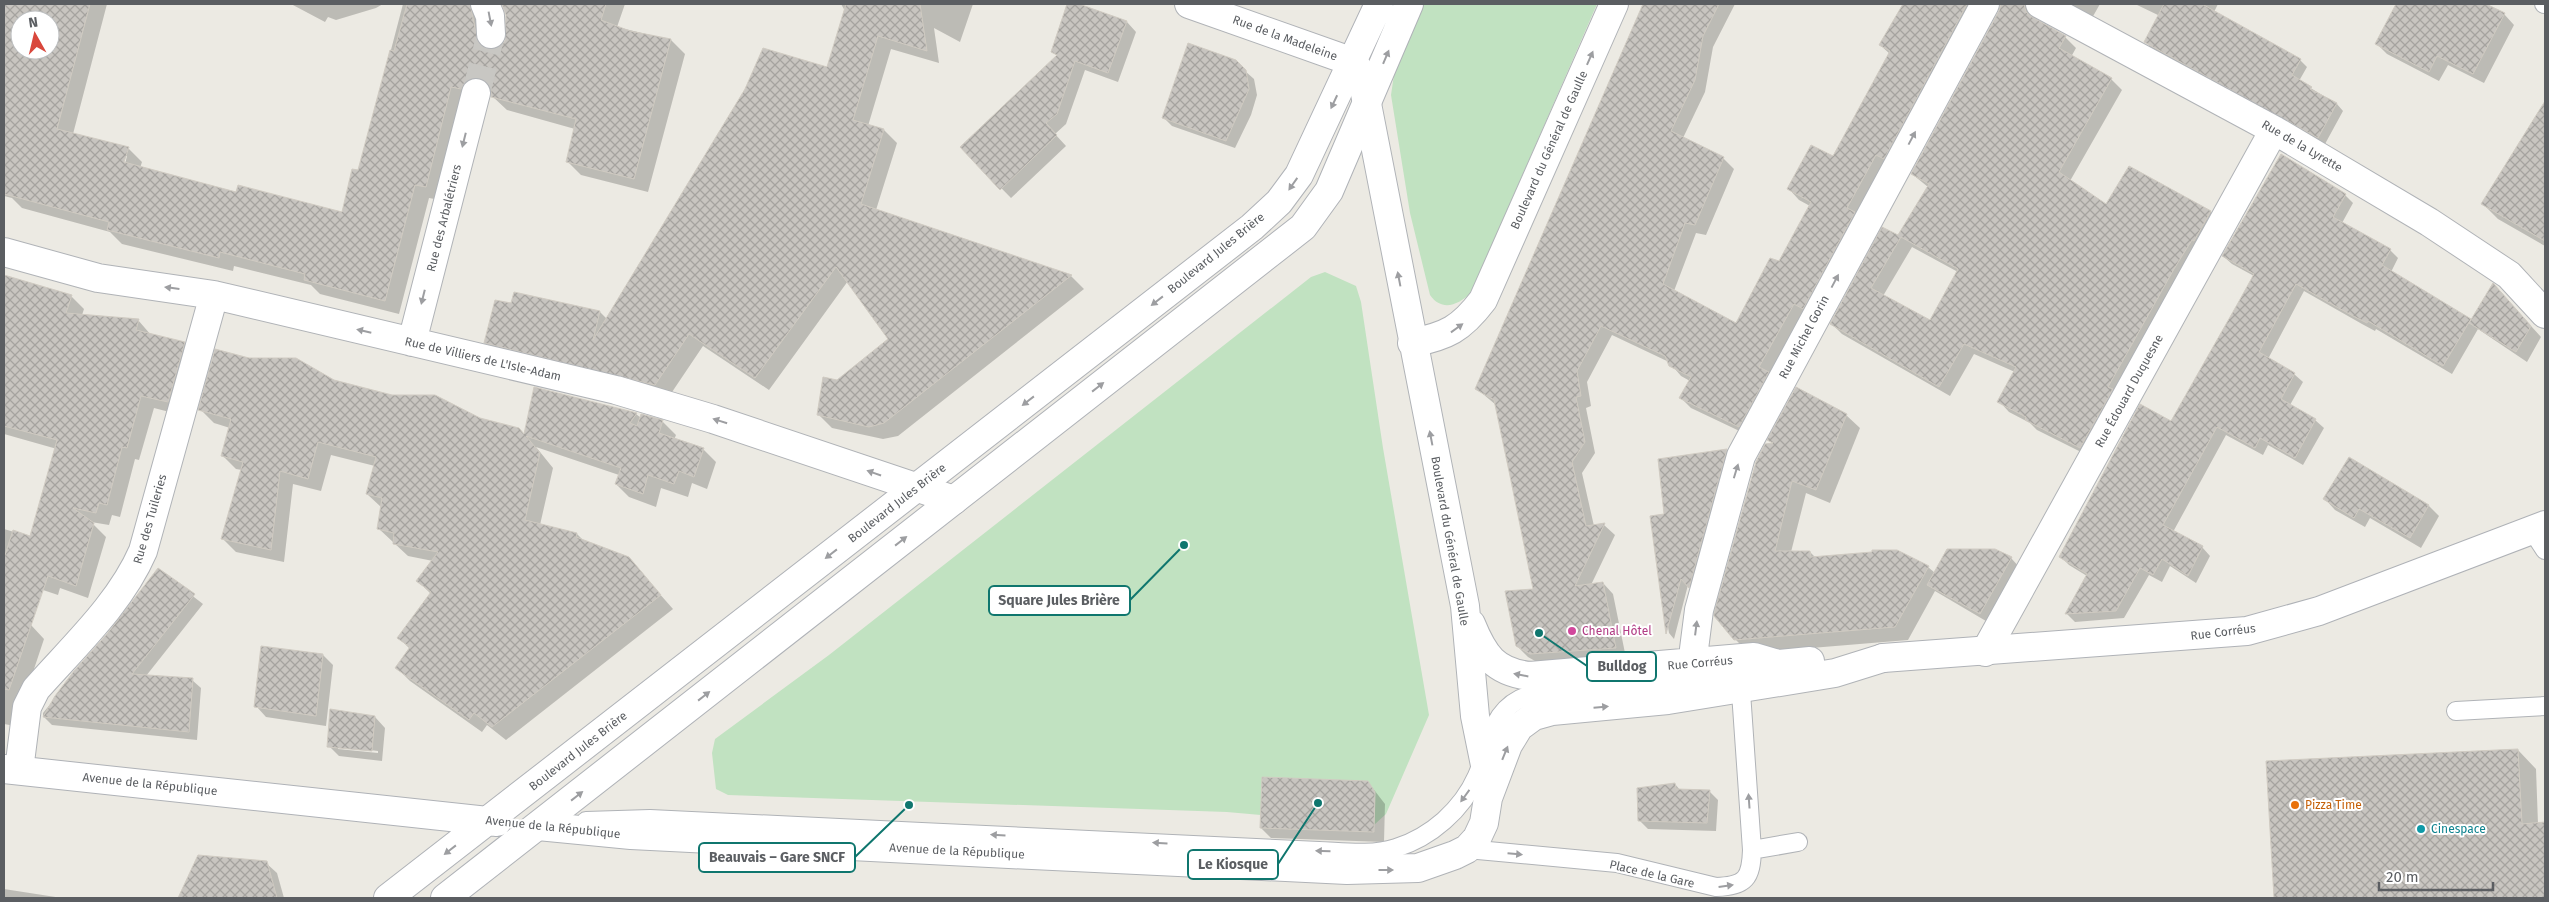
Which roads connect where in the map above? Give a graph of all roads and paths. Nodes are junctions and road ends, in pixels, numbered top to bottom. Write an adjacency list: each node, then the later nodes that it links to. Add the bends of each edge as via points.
1 (485, 4): 8 (street, one-way to 8, via 490,16)
2 (1189, 4): 9 (street, Rue de la Madeleine)
3 (1379, 4): 9 (street)
4 (1409, 4): 11 (street, one-way to 4)
5 (1614, 4): 20 (street, Boulevard du Général de Gaulle, one-way to 5, via 1450,333 1462,326 1483,300)
6 (1985, 4): 28 (street, Rue Michel Gorin, one-way to 6, via 1698,610 1741,456)
7 (2040, 4): 12 (street, Rue de la Lyrette)
8 (491, 34)
9 (1352, 62): 11 (street, Boulevard du Général de Gaulle, via 1361,73); 13 (street, Boulevard Jules Brière, one-way to 13)
10 (476, 93): 19 (street, Rue des Arbalétriers, one-way to 19)
11 (1367, 102): 14 (street); 15 (street, Boulevard du Général de Gaulle)
12 (2274, 130): 18 (street, Rue de la Lyrette, via 2491,261 2509,275); 25 (street, Rue Édouard Duquesne)
13 (1316, 141): 14 (street); 21 (street, Boulevard Jules Brière, one-way to 21, via 1290,189 1252,227)
14 (1345, 153): 15 (street, via 1362,162 1374,174); 22 (street, one-way to 14, via 1303,227 1329,191)
15 (1387, 210): 20 (street, Boulevard du Général de Gaulle, one-way to 15)
16 (4, 252): 17 (street, Rue de Villiers de L'Isle-Adam, one-way to 16, via 98,278)
17 (214, 295): 19 (street, Rue de Villiers de L'Isle-Adam, one-way to 17); 33 (street, Rue des Tuileries, via 143,551 119,594 36,689 27,707)
18 (2545, 314)
19 (412, 342): 21 (street, Rue de Villiers de L'Isle-Adam, one-way to 19, via 663,403)
20 (1412, 343): 24 (street, Boulevard du Général de Gaulle, one-way to 20)
21 (917, 487): 22 (street, Rue de Villiers de L'Isle-Adam); 35 (street, Boulevard Jules Brière, one-way to 35)
22 (954, 500): 36 (street, one-way to 22)
23 (2541, 535): 25 (street, Rue Corréus, via 2319,611 2247,631)
24 (1464, 606): 28 (street, Rue Corréus, one-way to 24, via 1518,675 1506,671 1486,655); 32 (street, Boulevard du Général de Gaulle)
25 (1985, 652): 26 (street, Rue Corréus)
26 (1883, 658): 27 (street, Rue Corréus, via 1835,673); 27 (street, Rue Corréus, via 1833,658 1778,664 1754,657)
27 (1739, 673): 28 (street, Rue Corréus); 39 (lane, Place de la Gare, one-way to 27)
28 (1696, 679): 30 (street, Rue Corréus, one-way to 28, via 1650,702); 32 (lane, via 1524,696 1506,706 1499,716)
29 (2545, 706): 31 (lane)
30 (1552, 711): 34 (street, Avenue de la République, one-way to 30, via 1508,745 1519,727 1534,716)
31 (2456, 711)
32 (1483, 758): 34 (street, Boulevard du Général de Gaulle); 36 (lane, one-way to 36, via 1471,788 1437,826 1399,847 1378,852 650,819)
33 (11, 770): 35 (street, Avenue de la République)
34 (1488, 798): 38 (street, Avenue de la République, via 1481,830)
35 (488, 821): 36 (street, Avenue de la République); 40 (street, Boulevard Jules Brière, one-way to 40)
36 (538, 826): 38 (street, Avenue de la République, one-way to 38, via 631,835 1347,870 1423,867); 41 (street)
37 (1798, 842): 39 (lane)
38 (1466, 849): 39 (lane, Place de la Gare, one-way to 39, via 1617,864 1716,887 1731,887 1743,882 1752,868)
39 (1752, 850)
40 (388, 898)
41 (445, 898)

